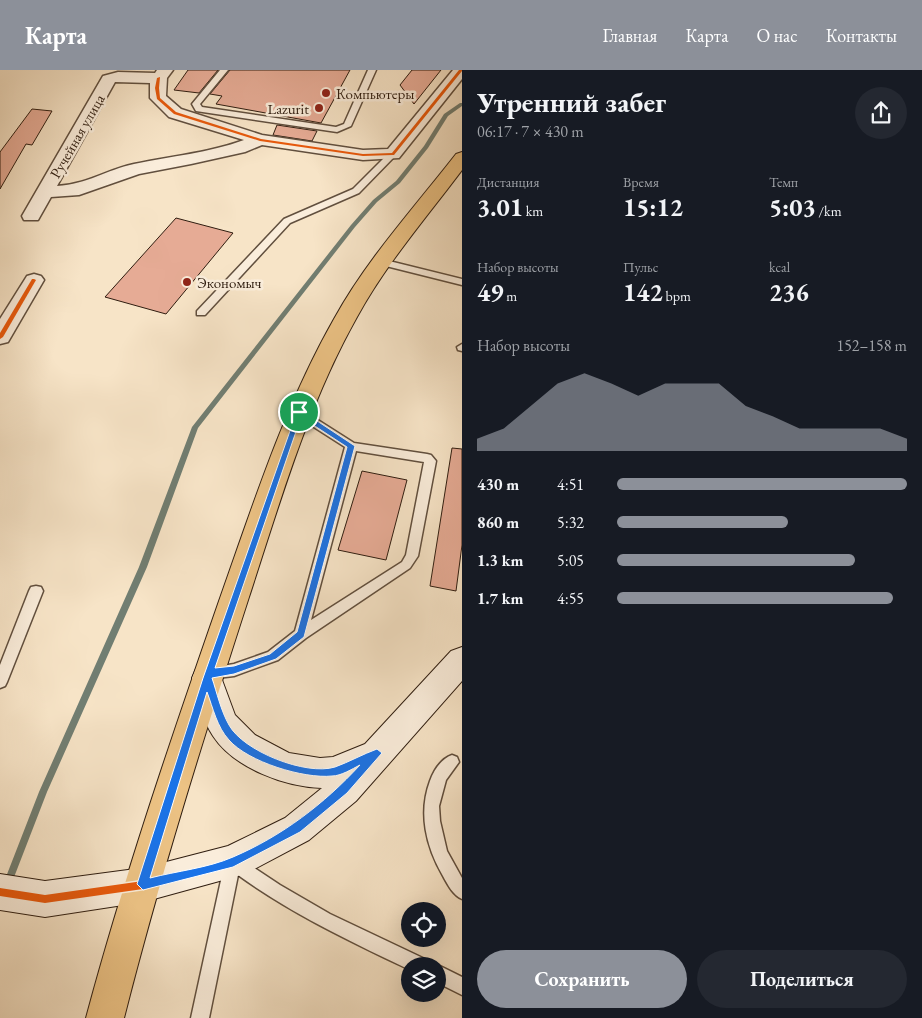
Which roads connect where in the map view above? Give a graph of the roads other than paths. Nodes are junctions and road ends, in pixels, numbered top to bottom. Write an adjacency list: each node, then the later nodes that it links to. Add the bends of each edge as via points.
1 (224, 70): 2 (lane, via 196,104 199,108 337,130 347,126)
2 (372, 70)
3 (461, 70): 6 (street)
4 (162, 74): 5 (street, via 158,98 175,113); 8 (street, Ручейная улица, via 109,79)
5 (260, 140): 6 (street, via 363,155); 8 (street, via 239,148 135,169 79,190)
6 (393, 154): 13 (lane, via 356,191 287,221)
7 (462, 159): 10 (main road)
8 (44, 192): 9 (street)
9 (31, 216)
10 (381, 262): 12 (lane); 15 (main road, via 345,318)
11 (34, 280): 14 (street)
12 (462, 282)
13 (201, 313)
14 (0, 337)
15 (299, 412): 16 (lane); 20 (main road)
16 (351, 446): 18 (lane); 18 (lane, via 430,461 412,556 406,566)
17 (36, 591): 21 (lane)
18 (301, 634): 20 (lane, via 273,656)
19 (462, 660): 22 (main road)
20 (208, 675): 22 (main road, via 224,726 234,739 265,759 299,771 333,772); 25 (main road)
21 (0, 682)
22 (377, 753): 24 (main road, via 344,790 297,829)
23 (452, 762): 26 (lane, via 439,776 434,793 434,835 440,858)
24 (233, 862): 25 (main road); 28 (lane, via 324,920); 32 (lane)
25 (143, 884): 27 (main road, via 44,899); 31 (main road)
26 (462, 891)
27 (0, 892)
28 (402, 957)
29 (446, 978): 30 (lane)
30 (462, 986)
31 (105, 1018)
32 (200, 1018)

